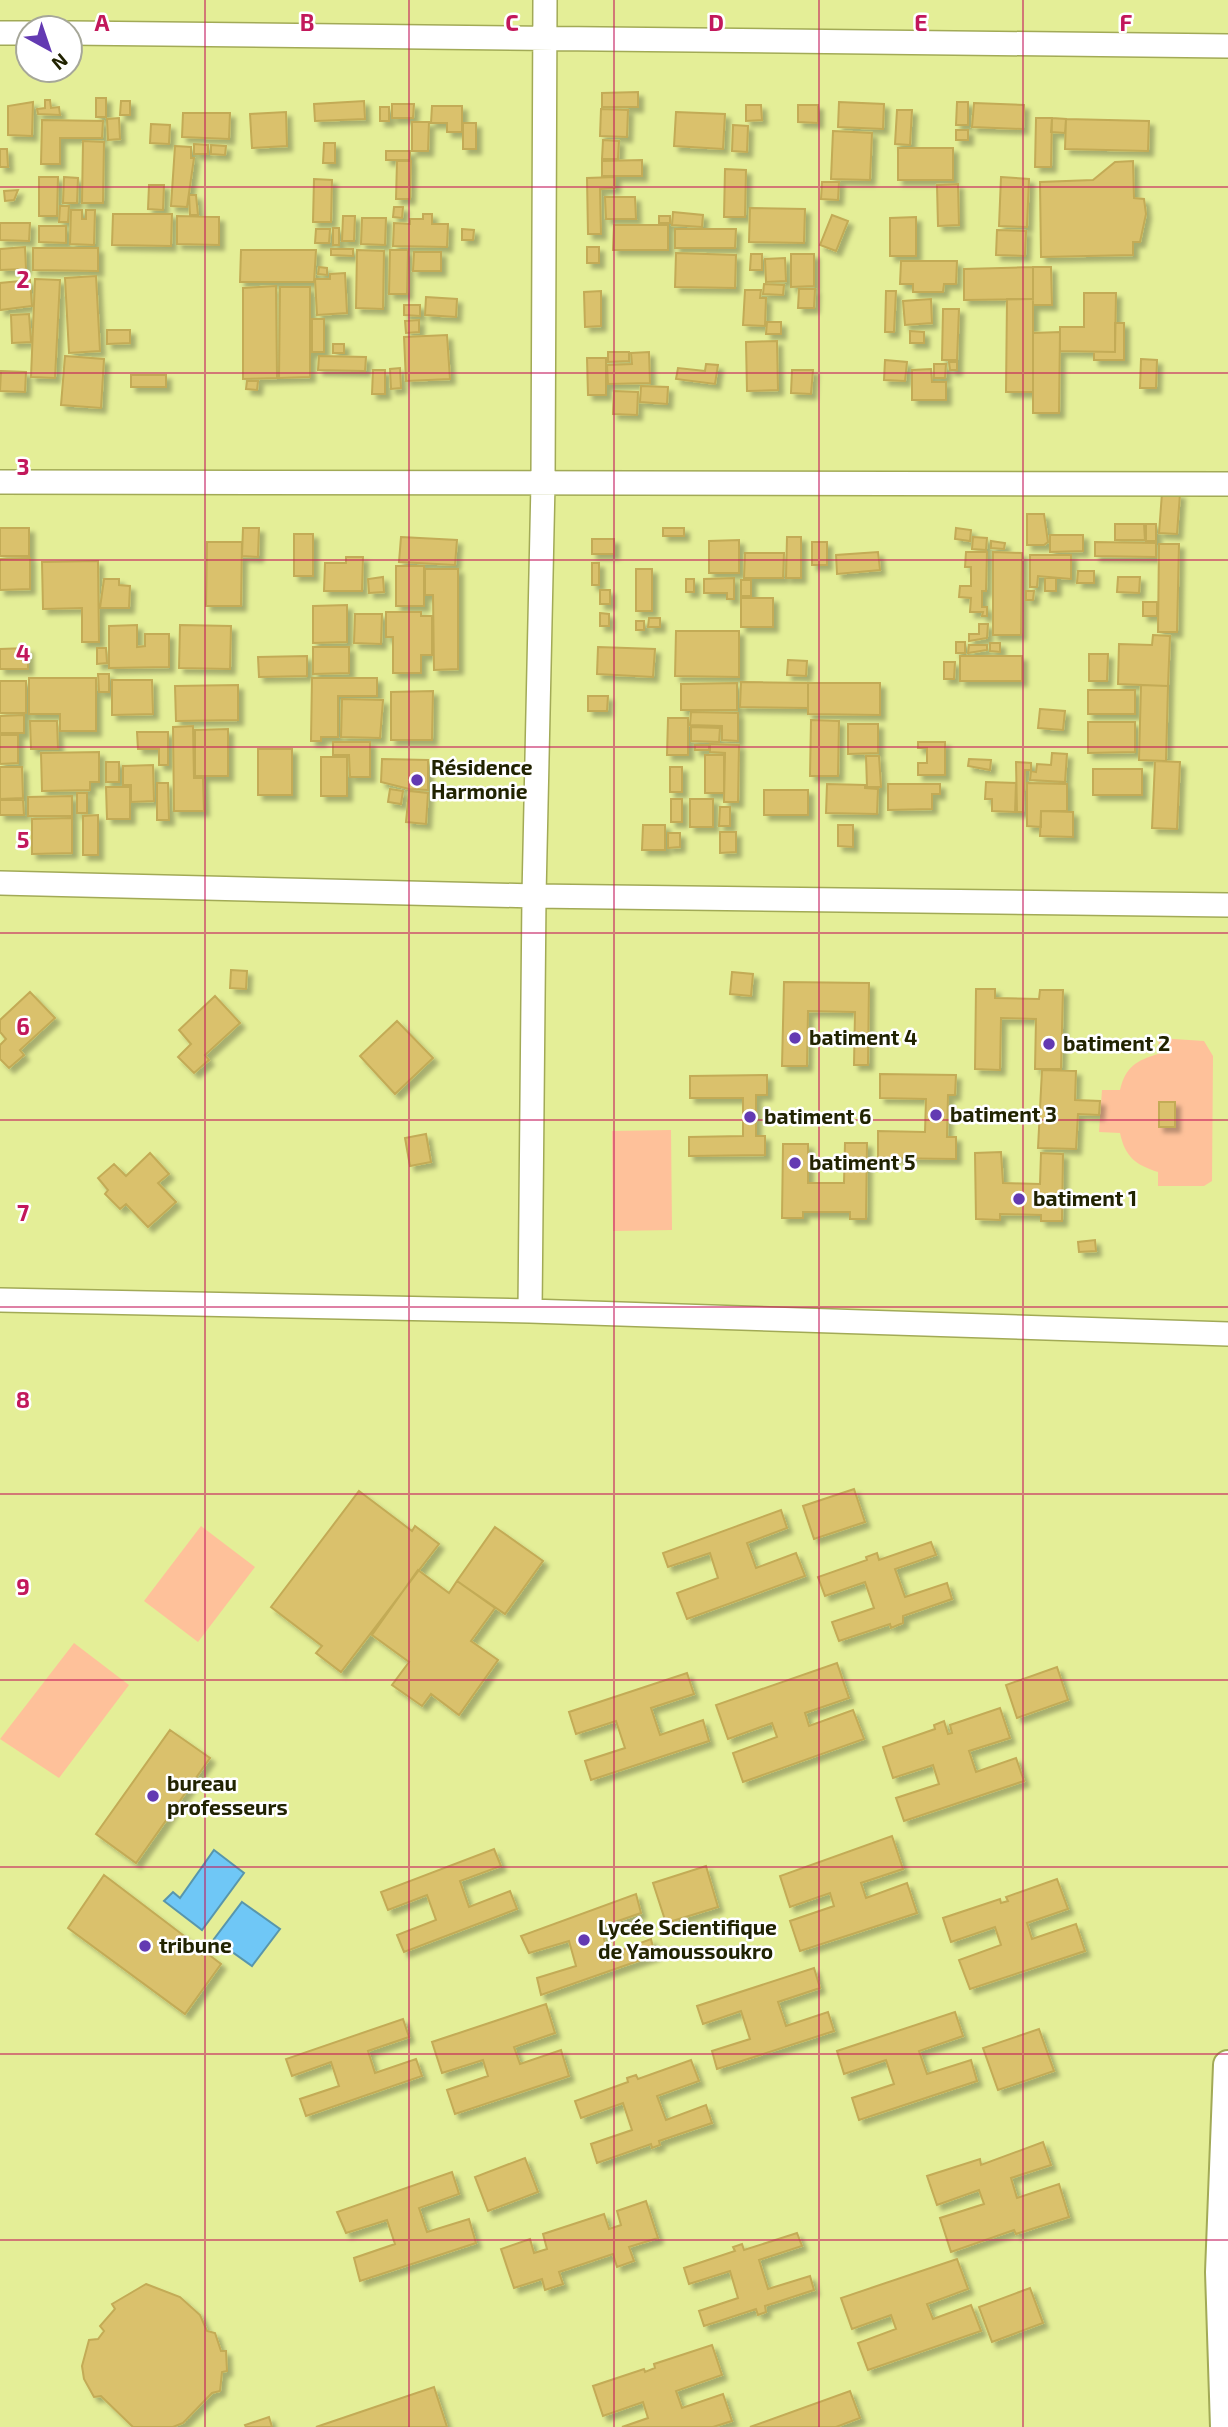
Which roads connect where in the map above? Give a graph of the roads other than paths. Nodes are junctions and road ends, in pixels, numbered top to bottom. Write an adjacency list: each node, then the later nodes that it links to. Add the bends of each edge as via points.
1 (545, 0): 3 (street)
2 (84, 33): 3 (street)
3 (544, 38): 4 (street); 6 (street)
4 (1228, 46)
5 (0, 482): 6 (street)
6 (543, 483): 7 (street); 9 (street)
7 (1228, 484)
8 (0, 883): 9 (street)
9 (534, 896): 10 (street); 12 (street)
10 (1228, 905)
11 (0, 1300): 12 (street)
12 (530, 1311): 13 (street)
13 (1228, 1334)
14 (1228, 2065): 15 (street, via 1220,2272)
15 (1225, 2427)

